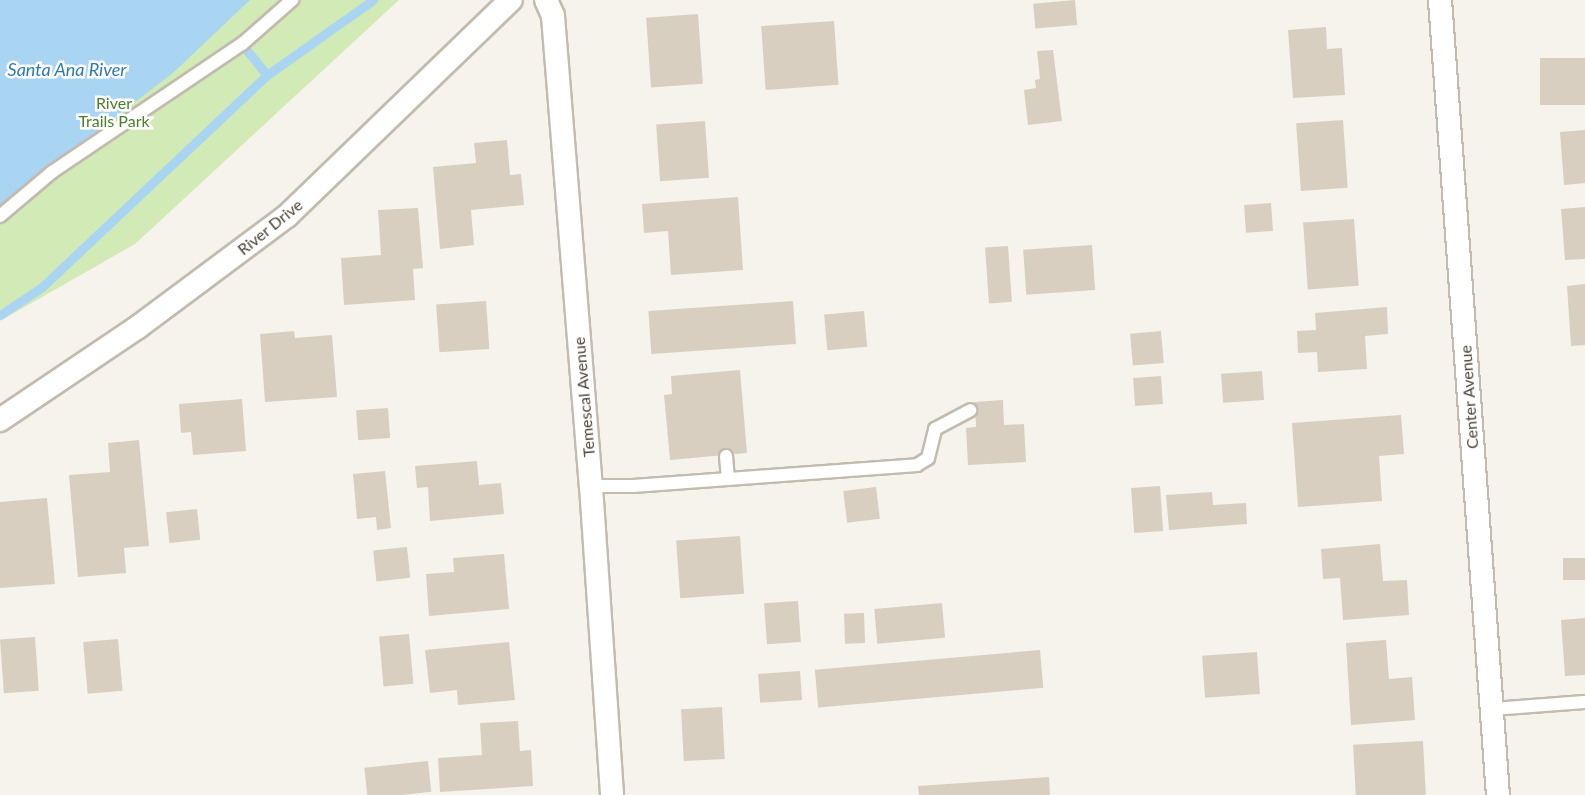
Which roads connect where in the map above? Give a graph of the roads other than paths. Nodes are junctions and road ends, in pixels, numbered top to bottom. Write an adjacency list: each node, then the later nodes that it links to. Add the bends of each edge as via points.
1 (292, 0): 5 (lane, via 242,44 52,172)
2 (511, 0): 7 (street, River Drive, via 287,216 138,327)
3 (546, 0): 10 (street, Temescal Avenue, via 553,16)
4 (1440, 0): 12 (street, Center Avenue)
5 (0, 216)
6 (970, 411): 9 (lane, via 935,429 928,458 917,465)
7 (0, 420)
8 (726, 456): 9 (lane)
9 (728, 479): 10 (lane)
10 (591, 486): 13 (street, Temescal Avenue)
11 (1585, 702): 12 (lane)
12 (1492, 709): 14 (street, Center Avenue)
13 (612, 795)
14 (1498, 795)

